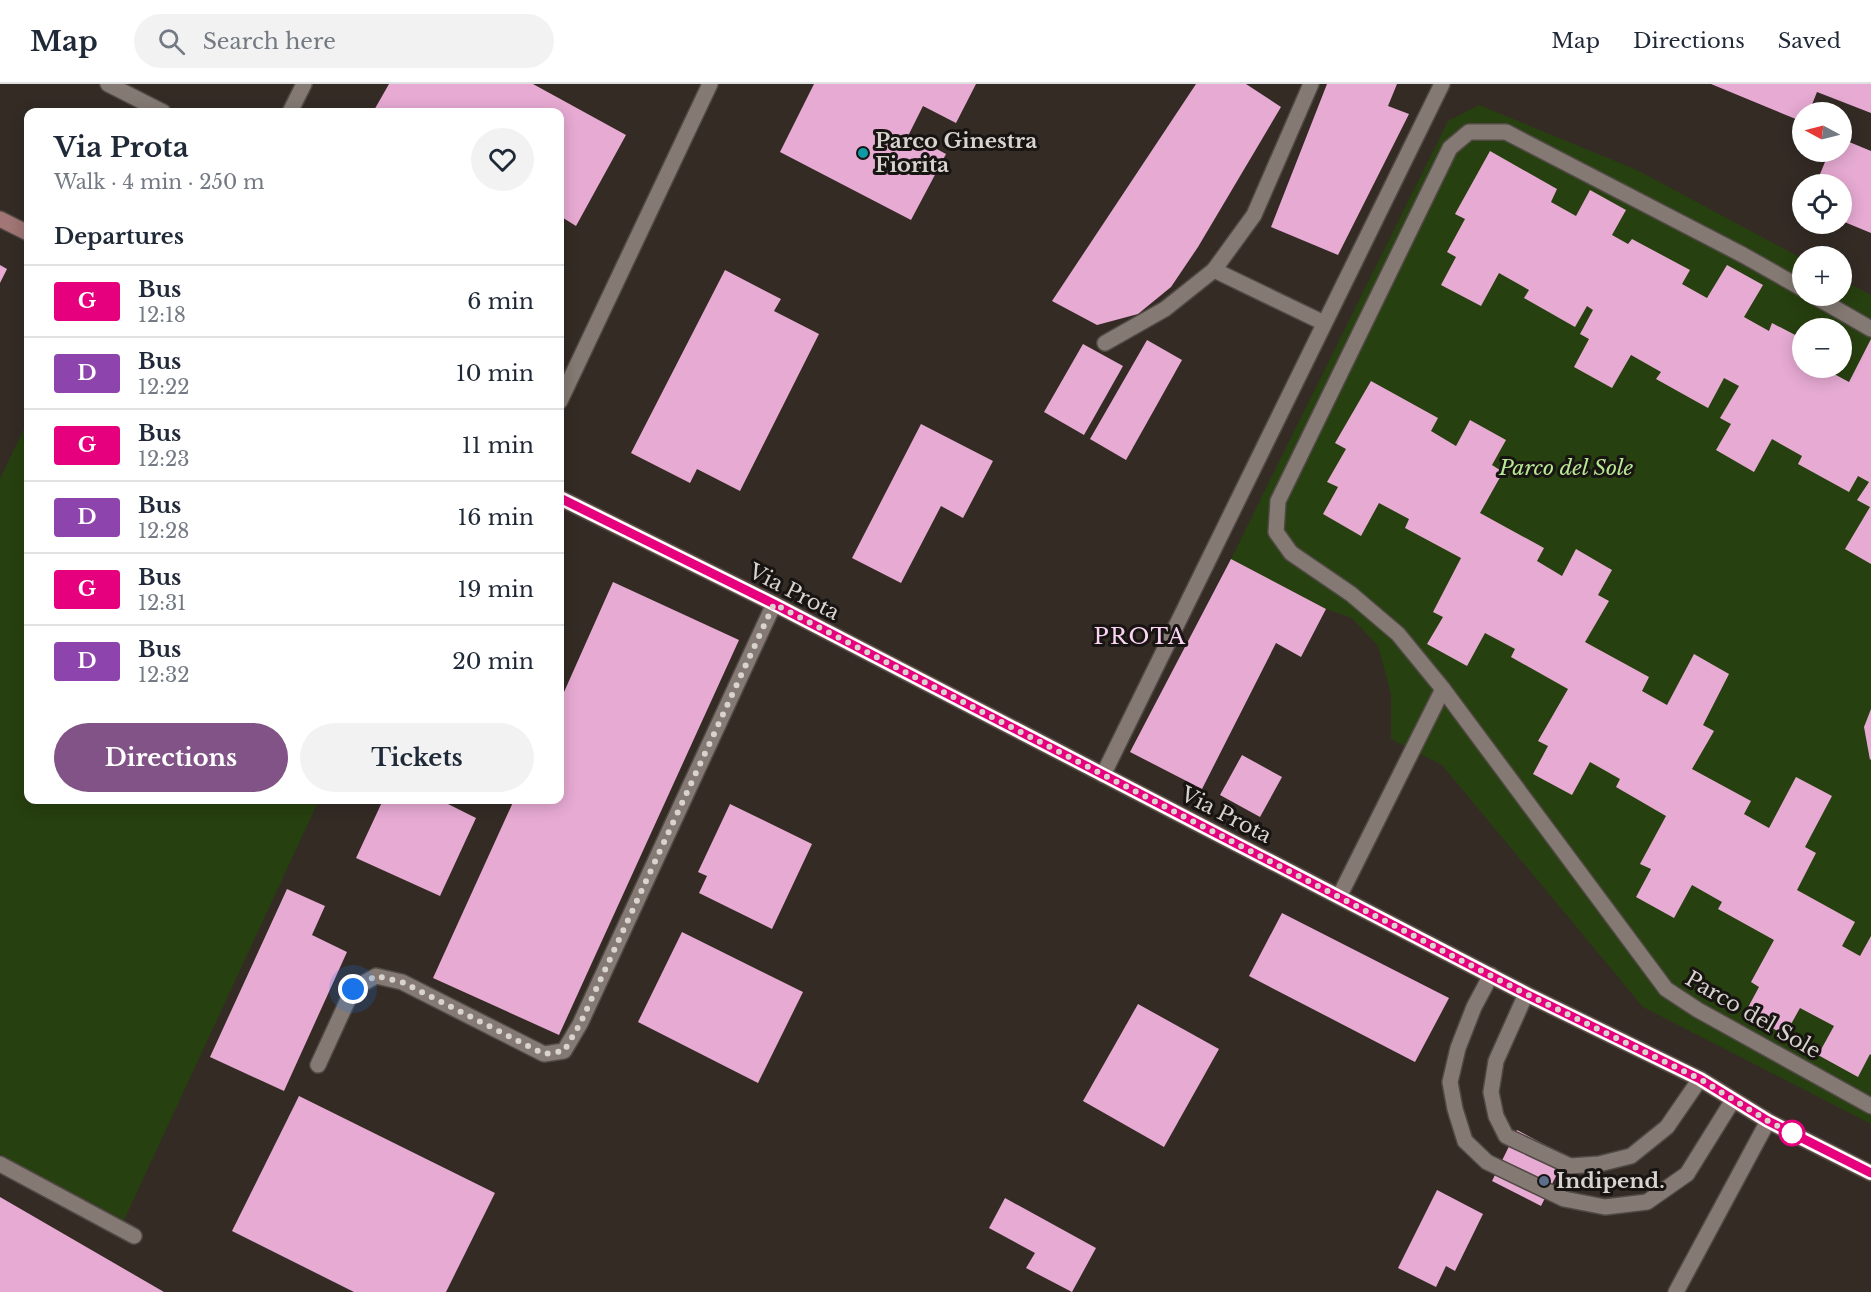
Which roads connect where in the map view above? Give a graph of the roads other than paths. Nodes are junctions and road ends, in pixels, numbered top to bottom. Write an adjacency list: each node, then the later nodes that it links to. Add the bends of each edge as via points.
1 (108, 84): 6 (street)
2 (304, 84): 7 (street)
3 (710, 84): 16 (street)
4 (1311, 84): 10 (street, via 1254,215)
5 (1442, 84): 13 (street)
6 (155, 108)
7 (292, 108)
8 (0, 219): 9 (street)
9 (24, 231)
10 (1214, 270): 13 (street); 15 (street, via 1165,309)
11 (1792, 283): 19 (street, Parco del Sole, via 1506,132 1468,132 1450,148 1278,501 1276,532 1291,553 1351,594 1398,634)
12 (1831, 306): 14 (street)
13 (1324, 323): 20 (street)
14 (1871, 329)
15 (1105, 343)
16 (564, 393)
17 (564, 500): 18 (street, Via Prota)
18 (774, 604): 20 (street, Via Prota); 24 (street, via 580,1024 564,1051 544,1054 402,982 376,976 353,989)
19 (1443, 689): 21 (street); 27 (street, Parco del Sole, via 1666,989)
20 (1103, 775): 21 (street, Via Prota)
21 (1339, 897): 22 (street, Via Prota)
22 (1491, 975): 23 (street, Via Prota); 26 (street, via 1474,1006 1450,1082 1465,1141 1487,1162 1564,1199 1605,1207 1647,1202 1687,1174)
23 (1526, 994): 25 (street, Via Prota); 25 (street, via 1496,1061 1491,1092 1496,1116 1506,1136 1570,1166 1631,1156 1667,1126)
24 (318, 1065)
25 (1700, 1079): 26 (street, Via Prota)
26 (1733, 1100): 28 (street, Via Prota)
27 (1871, 1106)
28 (1768, 1121): 30 (street, Via Prota); 32 (street)
29 (0, 1164): 31 (street)
30 (1871, 1173)
31 (134, 1236)
32 (1676, 1292)

